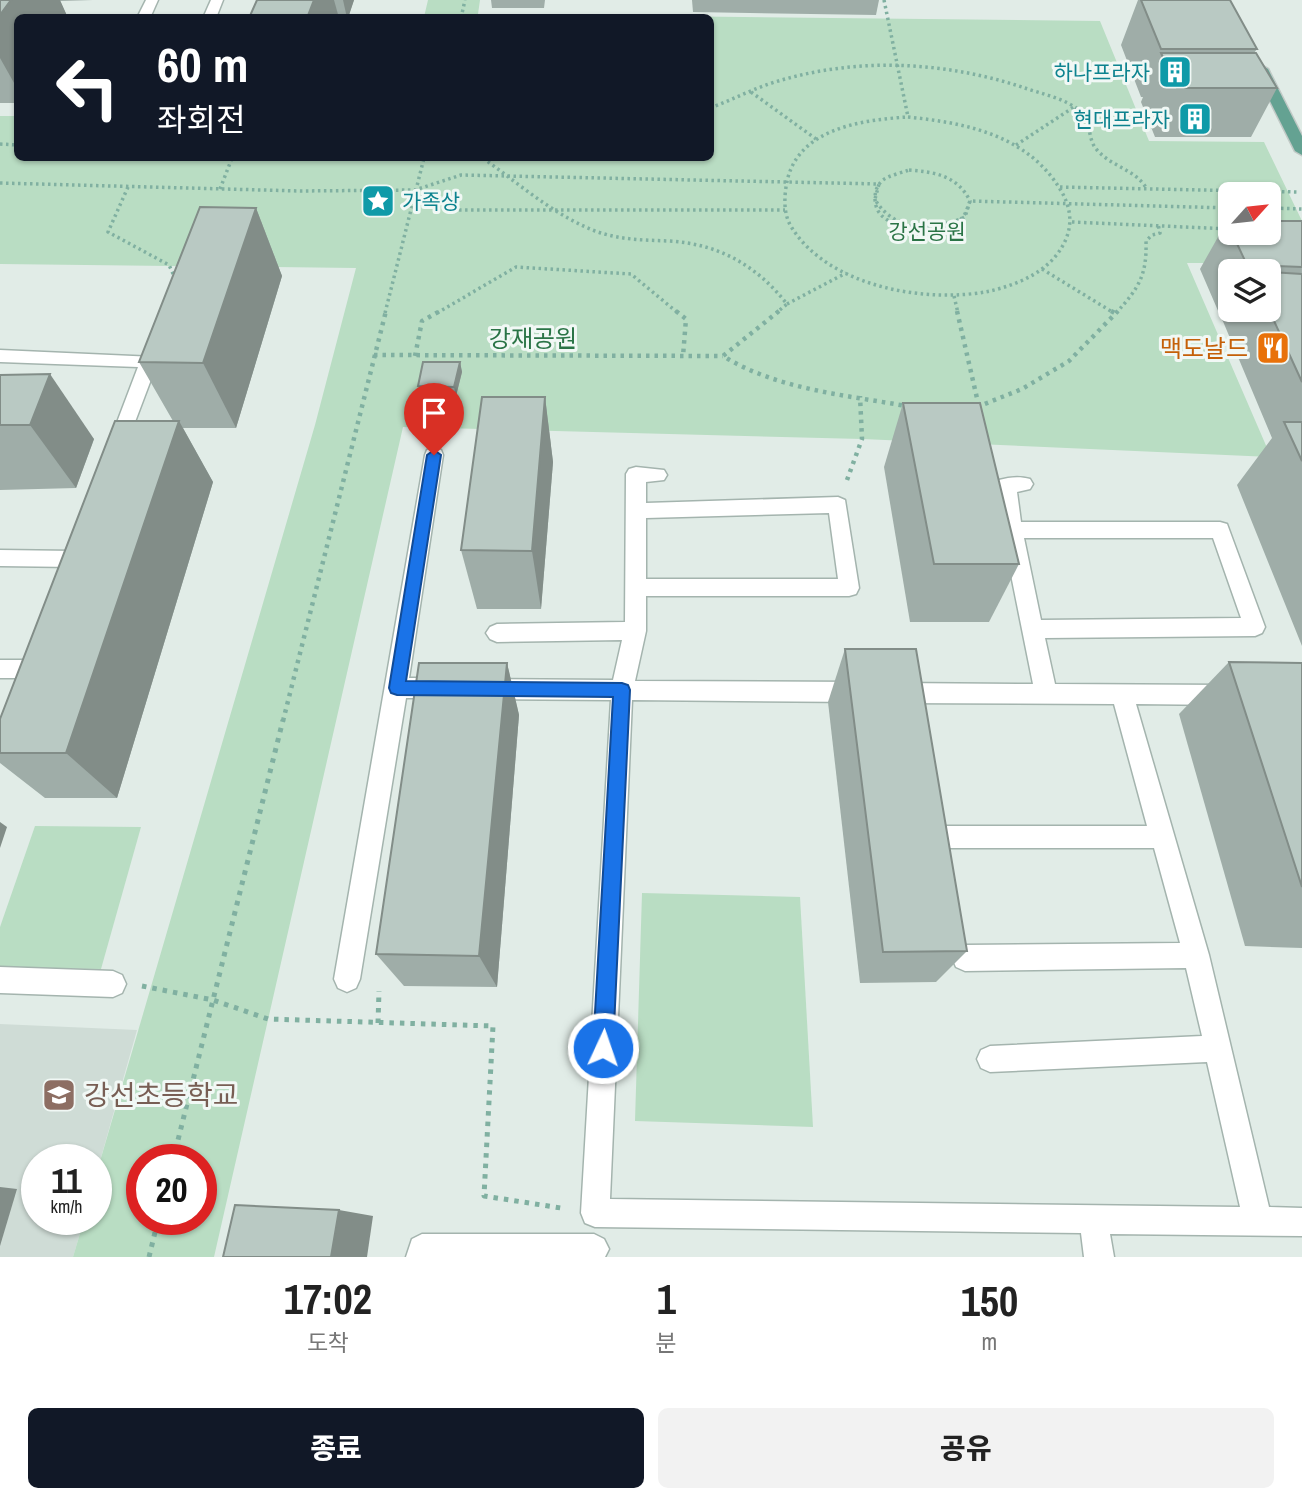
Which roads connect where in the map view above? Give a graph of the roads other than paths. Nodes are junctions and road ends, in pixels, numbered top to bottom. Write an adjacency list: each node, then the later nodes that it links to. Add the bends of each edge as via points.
1 (1255, 58): 2 (main road)
2 (1302, 151)
3 (0, 356): 5 (lane, via 149,361)
4 (434, 455): 18 (lane)
5 (111, 460)
6 (657, 475): 8 (lane, via 636,474)
7 (1023, 485): 9 (lane, via 1006,485)
8 (636, 511): 12 (lane); 12 (lane, via 838,505 849,588)
9 (1012, 530): 13 (lane); 13 (lane, via 1220,530 1255,627)
10 (0, 558): 11 (lane, via 76,552)
11 (65, 583)
12 (636, 587): 14 (lane)
13 (1033, 629): 20 (lane)
14 (635, 631): 16 (lane); 19 (lane)
15 (46, 632): 17 (lane, via 31,669)
16 (497, 633)
17 (0, 669)
18 (397, 688): 19 (lane); 27 (lane)
19 (622, 690): 20 (lane); 32 (lane)
20 (1046, 694): 21 (lane)
21 (1122, 695): 22 (lane); 24 (lane)
22 (1241, 696)
23 (940, 837): 24 (lane)
24 (1162, 837): 25 (lane)
25 (1196, 955): 26 (lane); 30 (lane)
26 (965, 958)
27 (347, 979)
28 (0, 980): 29 (lane)
29 (113, 984)
30 (1217, 1048): 31 (lane); 34 (lane)
31 (990, 1059)
32 (595, 1213): 33 (lane); 36 (lane)
33 (1093, 1220): 34 (lane); 38 (lane)
34 (1258, 1222): 35 (lane)
35 (1302, 1222)
36 (593, 1253): 37 (lane, via 422,1249)
37 (421, 1257)
38 (1098, 1257)

